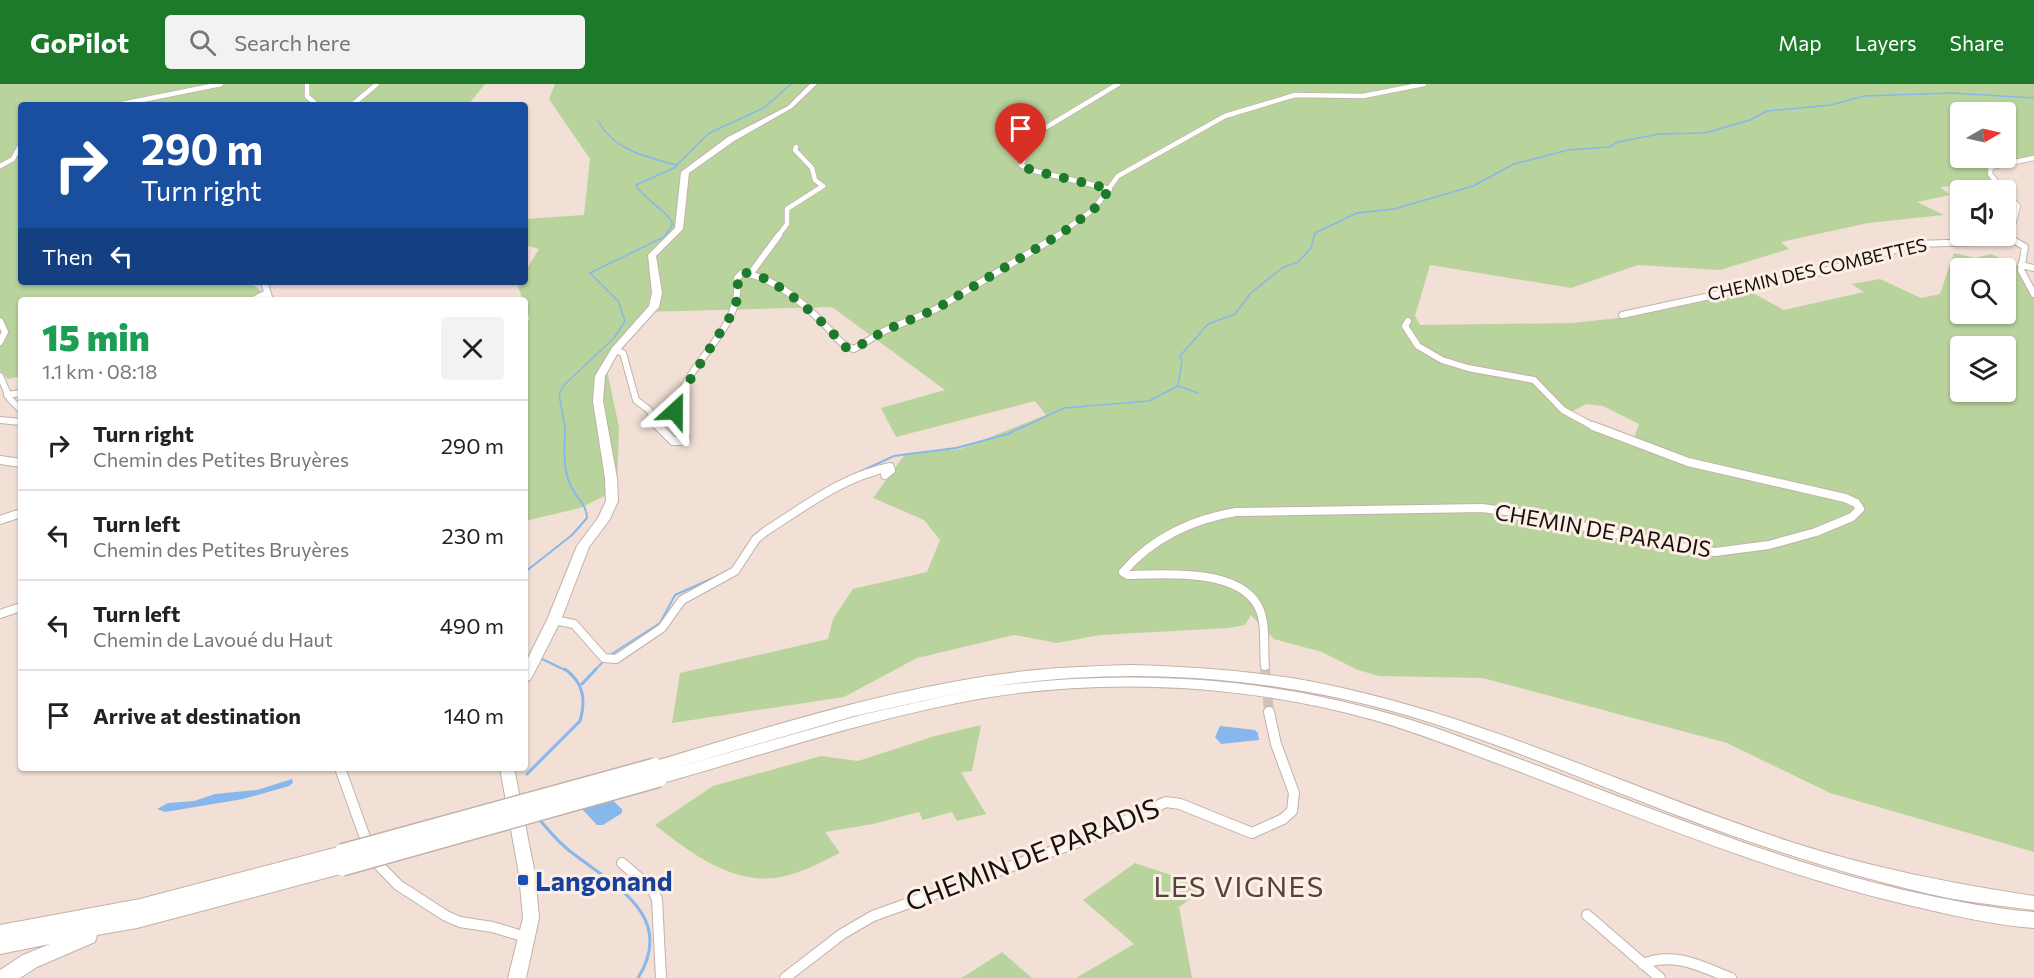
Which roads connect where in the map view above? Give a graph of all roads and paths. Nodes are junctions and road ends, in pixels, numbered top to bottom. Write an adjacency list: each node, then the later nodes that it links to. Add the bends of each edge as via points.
1 (221, 84): 7 (street)
2 (307, 84): 8 (street, via 307,96)
3 (377, 84): 9 (street)
4 (814, 84): 32 (main road, via 790,107 731,139 685,172 679,229 655,251 650,261 657,300 649,315)
5 (1118, 84): 15 (street, via 1035,134 1021,165)
6 (1424, 84): 15 (street, via 1363,96 1295,95 1247,107 1132,166 1118,176)
7 (132, 102)
8 (314, 102)
9 (356, 102)
10 (796, 147): 20 (street, via 812,168 815,180 823,186 787,208 787,224)
11 (18, 150): 13 (street, via 13,159)
12 (2034, 158): 14 (street, via 1991,167)
13 (0, 166)
14 (1995, 180)
15 (1110, 189): 20 (street, via 1094,209 1062,233 936,309 884,331 854,349 845,347 799,300)
16 (2016, 242): 18 (street, via 2025,248)
17 (1950, 243): 28 (street, CHEMIN DES COMBETTES, via 1915,244 1821,272)
18 (2021, 265): 19 (street); 21 (street)
19 (2034, 268)
20 (751, 273): 32 (street, via 739,275 739,294 732,314 679,397 674,421 684,440 673,441 661,432 649,410 636,400 623,352)
21 (2023, 279): 22 (street); 25 (street)
22 (2034, 281)
23 (265, 285): 24 (street)
24 (267, 293): 26 (street); 27 (street)
25 (2034, 294)
26 (259, 297)
27 (269, 297)
28 (1622, 315)
29 (0, 321): 31 (street, via 5,332)
30 (1408, 321): 47 (street, CHEMIN DE PARADIS, via 1405,326 1415,345 1430,354 1482,371 1531,379 1569,414 1635,445 1720,471 1845,498 1860,509 1840,523 1802,536 1728,552 1656,542 1500,510 1434,508 1222,515 1192,523 1125,568 1123,572 1128,575 1217,579 1248,592 1259,609)
31 (0, 342)
32 (615, 350): 46 (main road, via 603,367 597,389 612,501 604,519 583,546)
33 (0, 376): 35 (street)
34 (18, 393): 35 (street)
35 (8, 395): 36 (street)
36 (18, 408)
37 (0, 420): 38 (street)
38 (18, 421)
39 (0, 460): 40 (street)
40 (18, 463)
41 (885, 475): 46 (street, via 890,467 853,477 766,531 756,539 735,571 682,600 662,628 616,659 604,658 574,624)
42 (18, 514): 43 (street)
43 (0, 520)
44 (18, 608): 45 (street)
45 (0, 614)
46 (554, 620): 48 (main road)
47 (1265, 666)
48 (528, 671)
49 (1269, 712): 66 (street, CHEMIN DE PARADIS, via 1294,793 1292,811 1283,819 1252,833 1180,804 1160,804 1084,840 887,908)
50 (341, 771): 60 (street, via 373,859 384,875 458,922 492,927 516,938)
51 (508, 771): 60 (main road, via 527,874 531,918)
52 (657, 772): 53 (highway, bridge); 55 (highway, via 881,705 976,683 1084,672 1206,674 1319,689 1389,705 1487,737 1686,814 1806,855 1897,880); 58 (highway, via 985,693 1125,680 1201,684 1355,709 1457,742 1751,854 1892,896)
53 (342, 860): 57 (highway); 59 (highway)
54 (622, 863): 65 (street, via 652,889 657,899)
55 (2034, 903)
56 (1587, 915): 62 (street)
57 (137, 920): 61 (highway); 63 (highway, via 30,961)
58 (2034, 920)
59 (0, 933)
60 (528, 937): 64 (main road)
61 (0, 946)
62 (1643, 964): 67 (street); 68 (street, via 1652,959 1678,959)
63 (4, 978)
64 (517, 978)
65 (662, 978)
66 (785, 978)
67 (1660, 978)
68 (1731, 978)

